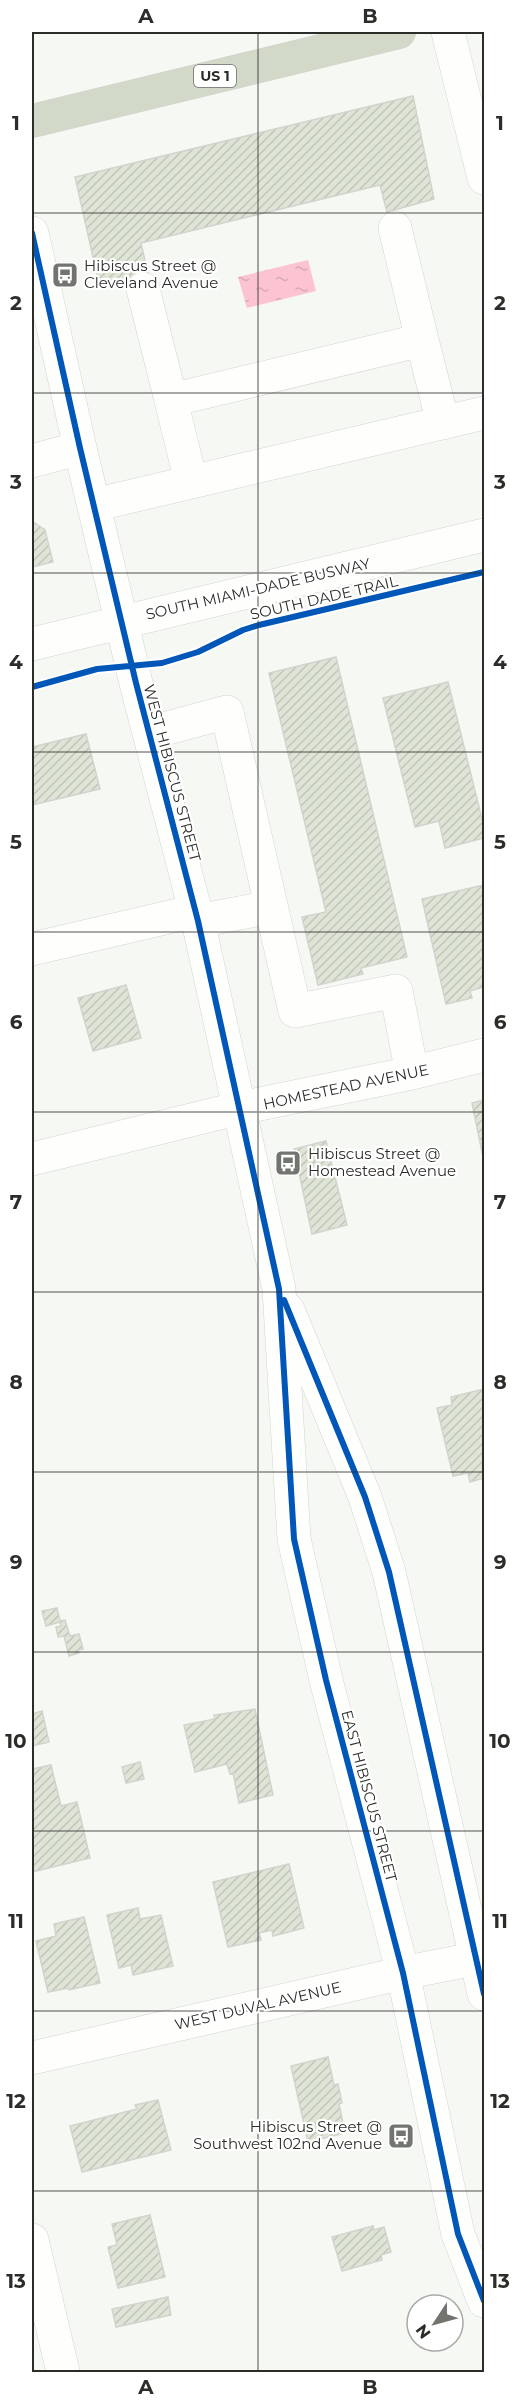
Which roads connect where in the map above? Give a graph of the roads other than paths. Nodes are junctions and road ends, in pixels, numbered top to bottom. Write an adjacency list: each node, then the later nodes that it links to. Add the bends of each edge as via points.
1 (399, 32): 4 (highway, US 1)
2 (448, 32): 3 (street)
3 (473, 81): 5 (street)
4 (32, 120)
5 (484, 178)
6 (395, 228): 9 (street)
7 (32, 233): 13 (street, WEST HIBISCUS STREET)
8 (142, 289): 10 (street)
9 (422, 340): 10 (street); 12 (street)
10 (171, 400): 15 (street)
11 (484, 413): 12 (street)
12 (442, 423): 15 (street)
13 (80, 448): 14 (street); 16 (street, WEST HIBISCUS STREET)
14 (32, 461)
15 (191, 482): 16 (street)
16 (94, 505): 18 (street, WEST HIBISCUS STREET)
17 (484, 535): 18 (street, SOUTH MIAMI-DADE BUSWAY)
18 (122, 622): 19 (street, SOUTH MIAMI-DADE BUSWAY); 20 (street, WEST HIBISCUS STREET)
19 (32, 644)
20 (149, 733): 21 (street, via 227,712); 22 (street, WEST HIBISCUS STREET)
21 (271, 907): 22 (street); 25 (street, via 295,1011 396,991)
22 (197, 916): 23 (street); 26 (street, WEST HIBISCUS STREET)
23 (32, 949)
24 (484, 1055): 25 (street, HOMESTEAD AVENUE)
25 (412, 1073): 26 (street, HOMESTEAD AVENUE)
26 (240, 1108): 27 (street, HOMESTEAD AVENUE); 28 (street, EAST HIBISCUS STREET)
27 (32, 1159)
28 (279, 1289): 29 (street, EAST HIBISCUS STREET, via 365,1497 389,1572); 30 (street, EAST HIBISCUS STREET, via 294,1539 326,1680)
29 (481, 1958): 30 (street, WEST DUVAL AVENUE); 31 (street, EAST HIBISCUS STREET)
30 (403, 1972): 32 (street, WEST DUVAL AVENUE); 34 (street, EAST HIBISCUS STREET, via 458,2234)
31 (484, 1994)
32 (32, 2058)
33 (32, 2240): 35 (street)
34 (484, 2301)
35 (63, 2373)

